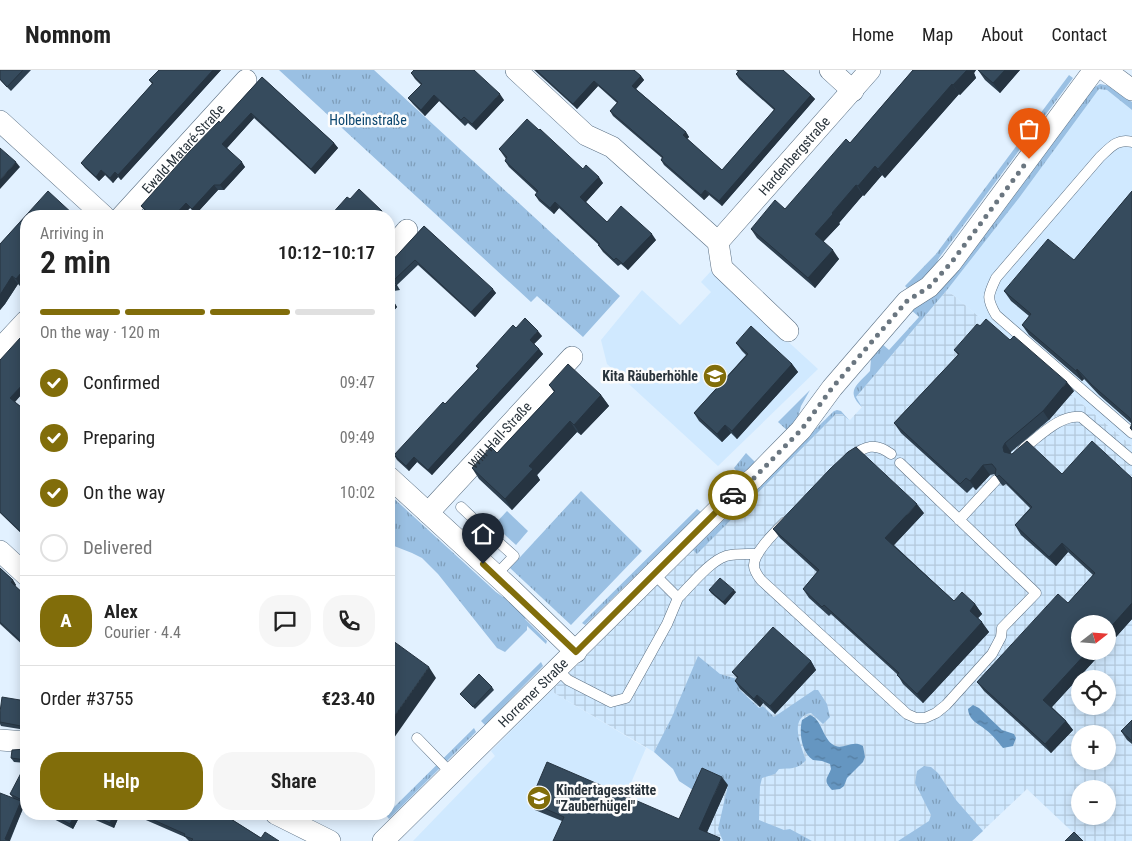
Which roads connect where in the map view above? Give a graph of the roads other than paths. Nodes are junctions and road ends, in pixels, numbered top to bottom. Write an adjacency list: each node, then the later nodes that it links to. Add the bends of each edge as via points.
1 (516, 70): 14 (street, via 586,135 612,147)
2 (830, 70): 8 (street)
3 (870, 70): 8 (street, Hardenbergstraße)
4 (1094, 70): 37 (street, Horremer Straße, via 951,263 929,287 907,301 832,388 801,430)
5 (1106, 70): 7 (street)
6 (246, 80): 12 (street, Ewald-Mataré-Straße)
7 (1132, 90)
8 (853, 91): 14 (street, Hardenbergstraße)
9 (0, 121): 11 (street)
10 (1132, 142): 20 (lane, via 1116,142 1100,157 996,278 988,302 996,315)
11 (97, 210)
12 (127, 210)
13 (407, 230): 15 (street)
14 (718, 242): 17 (street, via 722,268)
15 (395, 244)
16 (20, 327): 18 (street)
17 (788, 331)
18 (0, 349)
19 (572, 357): 30 (street, Will-Hall-Straße)
20 (1132, 433)
21 (891, 454): 24 (lane, via 875,446 861,449)
22 (1016, 457): 23 (lane, via 1063,419 1074,416 1081,417)
23 (1132, 460)
24 (844, 461)
25 (900, 463): 31 (lane)
26 (996, 480): 31 (lane)
27 (395, 483): 30 (street)
28 (461, 507): 32 (lane)
29 (794, 512): 35 (lane)
30 (428, 513): 33 (street)
31 (959, 520): 35 (lane, via 1036,593 1002,628 1002,637 992,654 946,705 925,718 916,718 903,711 761,580 754,565)
32 (477, 522): 33 (lane); 38 (lane, via 514,556)
33 (458, 541): 38 (street)
34 (0, 551): 36 (street)
35 (758, 554): 39 (lane, via 725,556)
36 (20, 569)
37 (654, 574): 39 (lane); 40 (street, Horremer Straße)
38 (496, 575): 40 (street)
39 (678, 598): 41 (lane, via 626,698 611,702 568,680)
40 (576, 652): 41 (street, Horremer Straße)
41 (557, 669): 45 (street, Horremer Straße)
42 (417, 738): 45 (lane)
43 (0, 740): 44 (street)
44 (20, 742)
45 (452, 774): 48 (street, Horremer Straße)
46 (300, 820): 47 (street)
47 (330, 841)
48 (383, 841)

